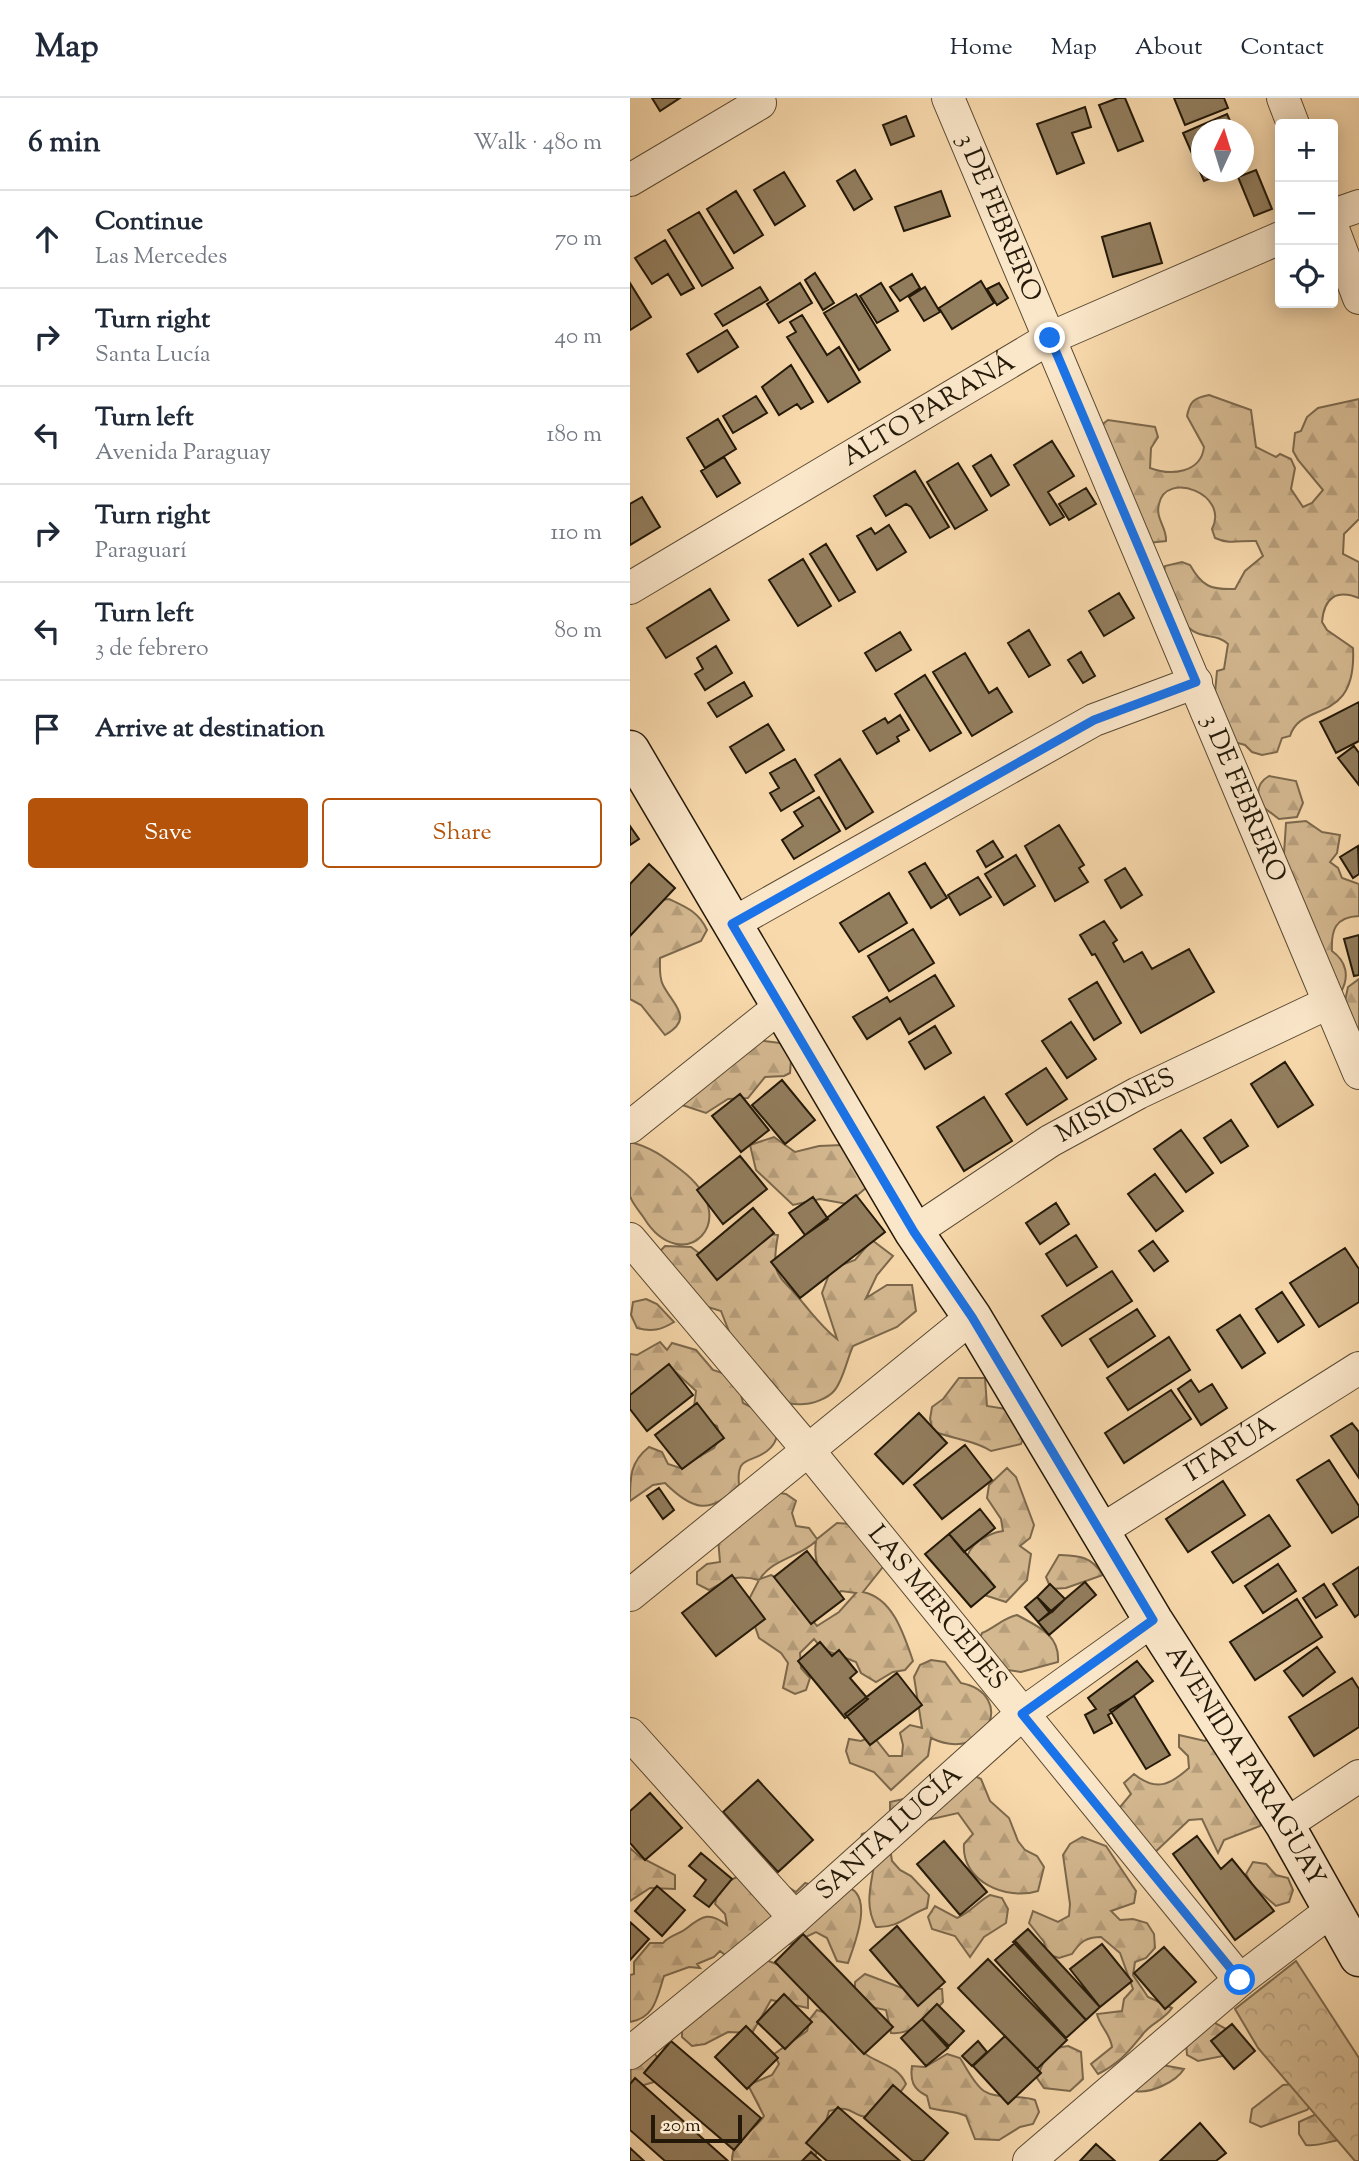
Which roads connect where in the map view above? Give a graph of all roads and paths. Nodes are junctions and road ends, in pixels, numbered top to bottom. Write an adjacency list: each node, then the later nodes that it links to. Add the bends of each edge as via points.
1 (948, 98): 11 (street, 3 DE FEBRERO)
2 (1283, 98): 4 (street)
3 (760, 103): 5 (street)
4 (1291, 119)
5 (630, 180)
6 (1359, 206): 7 (street)
7 (1338, 213)
8 (1275, 240): 11 (street, ALTO PARANÁ)
9 (1338, 242): 10 (street)
10 (1359, 298)
11 (1050, 338): 12 (street, ALTO PARANÁ); 13 (street, 3 DE FEBRERO)
12 (630, 588)
13 (1196, 682): 15 (street, via 1094,720); 16 (street, 3 DE FEBRERO)
14 (630, 750): 15 (street, AVENIDA PARAGUAY)
15 (732, 924): 17 (street, AVENIDA PARAGUAY)
16 (1328, 1003): 18 (street, 3 DE FEBRERO); 20 (street, MISIONES, via 1050,1141)
17 (782, 1005): 19 (street); 20 (street, AVENIDA PARAGUAY)
18 (1359, 1073)
19 (630, 1127)
20 (914, 1232): 22 (street, AVENIDA PARAGUAY)
21 (630, 1239): 24 (street, LAS MERCEDES)
22 (972, 1317): 24 (street); 25 (street, AVENIDA PARAGUAY)
23 (1359, 1368): 25 (street, ITAPÚA)
24 (808, 1450): 26 (street); 28 (street, LAS MERCEDES)
25 (1102, 1531): 27 (street, AVENIDA PARAGUAY)
26 (630, 1595)
27 (1153, 1620): 28 (street, SANTA LUCÍA); 31 (street, AVENIDA PARAGUAY)
28 (1022, 1714): 33 (street, SANTA LUCÍA); 35 (street, LAS MERCEDES)
29 (630, 1734): 33 (street)
30 (1359, 1776): 31 (street)
31 (1285, 1825): 32 (street, AVENIDA PARAGUAY)
32 (1332, 1910): 34 (street, AVENIDA PARAGUAY); 35 (street)
33 (795, 1918): 36 (street, SANTA LUCÍA)
34 (1359, 1957)
35 (1240, 1980): 37 (street)
36 (630, 2053)
37 (1029, 2161)

